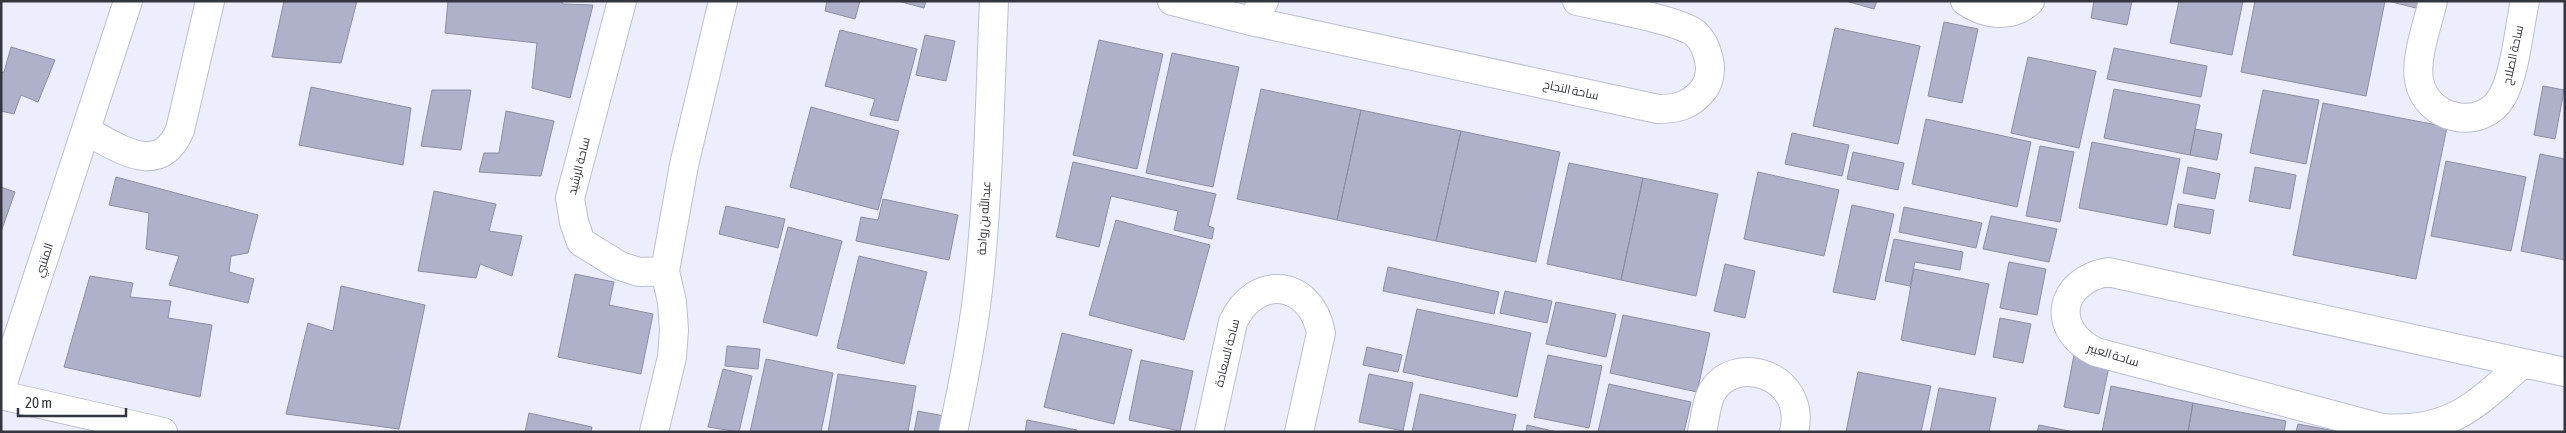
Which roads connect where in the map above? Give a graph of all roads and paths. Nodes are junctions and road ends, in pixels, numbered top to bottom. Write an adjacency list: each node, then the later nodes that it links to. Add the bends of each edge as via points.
1 (128, 1): 13 (street, المتنبي)
2 (210, 1): 13 (street, via 176,140 159,154 138,157)
3 (622, 1): 14 (street, ساحة الرشيد, via 570,198 581,242 620,266 639,272)
4 (723, 1): 14 (street, via 684,165)
5 (994, 1): 21 (street, عبدالله بن رواحة, via 981,262 972,334)
6 (1172, 1): 12 (street, ساحة النجاح)
7 (1577, 1): 12 (street, ساحة النجاح, via 1679,25 1695,34 1707,48 1711,67 1707,86 1694,101 1677,109 1658,110)
8 (1964, 1): 9 (street, via 1978,10 1994,14 2011,12)
9 (2030, 1)
10 (2433, 1): 11 (street, ساحة الصلاح, via 2419,63 2419,79 2423,94 2432,106 2446,115 2461,118 2476,117 2491,110 2502,99 2508,85)
11 (2525, 1)
12 (1257, 11)
13 (86, 131): 17 (street, المتنبي)
14 (665, 271): 20 (street, via 674,330 672,357)
15 (2522, 363): 15 (street, ساحة العبير, via 2108,272 2091,275 2077,284 2068,299 2065,315 2070,332 2081,345 2096,352 2382,428 2426,429 2456,417 2482,400); 16 (street, ساحة العبير)
16 (2565, 372)
17 (1, 389)
18 (1, 395): 19 (street)
19 (163, 432)
20 (654, 432)
21 (953, 432)
22 (1209, 432): 23 (street, ساحة السعادة, via 1233,322 1239,309 1248,299 1275,289 1289,290 1302,296 1312,306 1321,333)
23 (1299, 432)
24 (1702, 432): 25 (street, via 1711,393 1723,381 1739,373 1757,372 1774,378 1787,389 1794,405)
25 (1794, 432)

